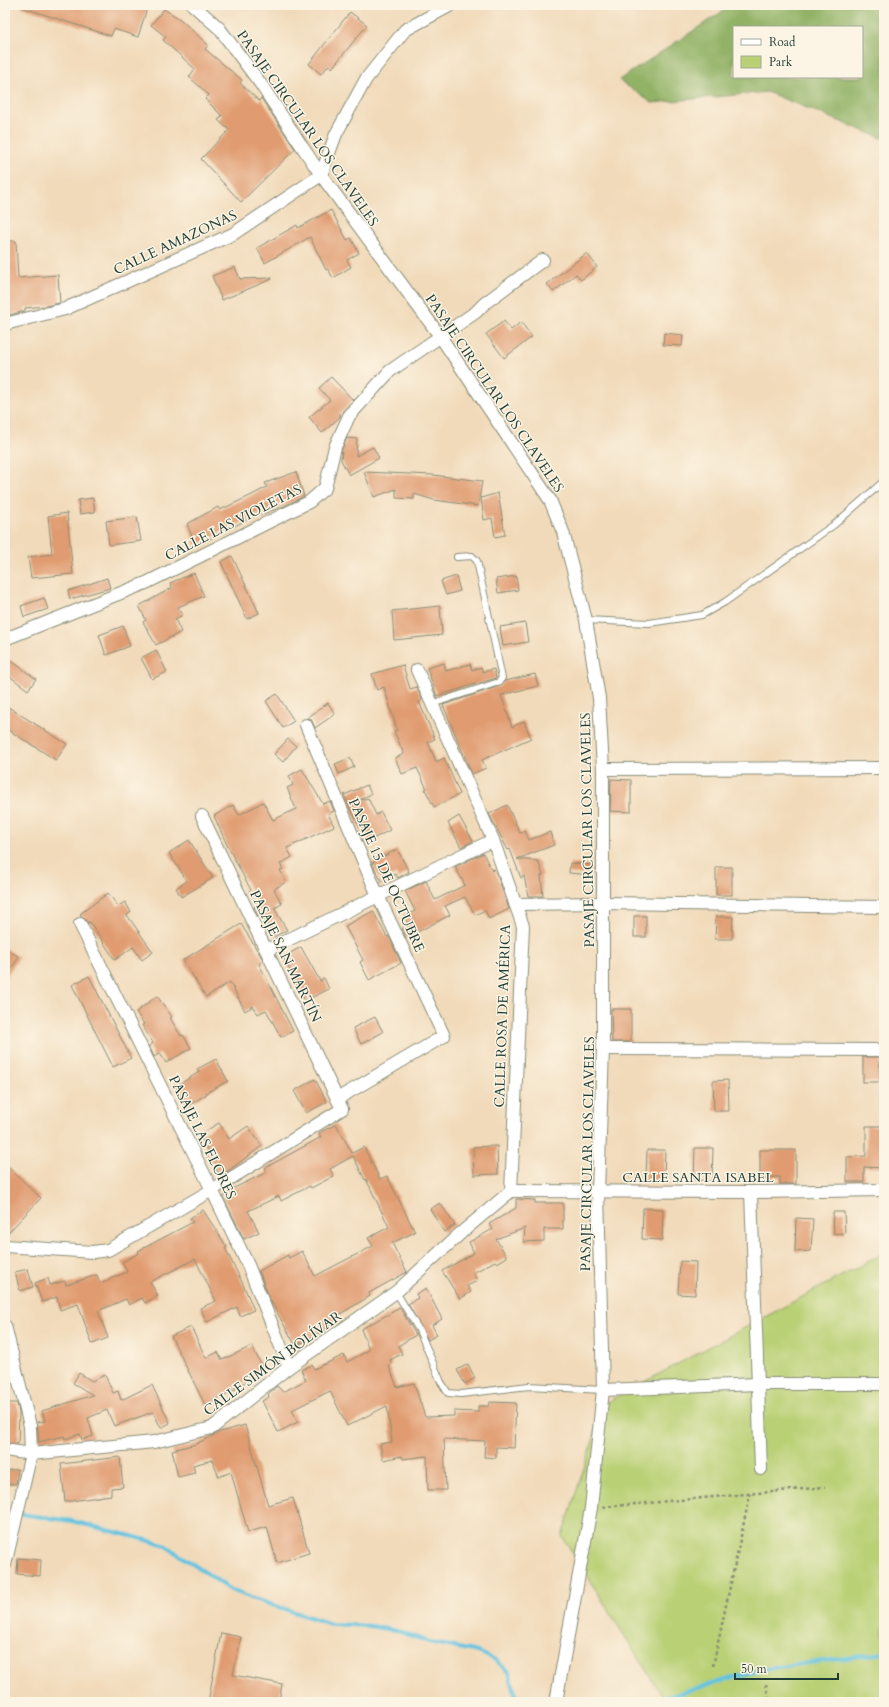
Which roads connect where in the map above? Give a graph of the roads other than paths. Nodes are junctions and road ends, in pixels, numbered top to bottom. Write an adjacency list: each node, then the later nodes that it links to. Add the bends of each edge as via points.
1 (451, 5): 3 (street, via 405,30 366,79 336,134)
2 (198, 7): 3 (street, PASAJE CIRCULAR LOS CLAVELES, via 218,28 260,83)
3 (321, 175): 5 (street, CALLE AMAZONAS, via 233,234 65,309); 6 (street, PASAJE CIRCULAR LOS CLAVELES)
4 (543, 260): 6 (street, CALLE LAS VIOLETAS, via 476,312)
5 (5, 324)
6 (440, 336): 9 (street, PASAJE CIRCULAR LOS CLAVELES, via 550,500 563,532); 10 (street, CALLE LAS VIOLETAS, via 390,371 349,416 335,448 326,488 309,502 146,583)
7 (884, 481): 9 (lane, via 836,524 725,602 702,615 649,623)
8 (457, 558): 12 (lane, via 472,556 477,561 502,678 499,682)
9 (586, 620): 15 (street, PASAJE CIRCULAR LOS CLAVELES, via 598,698)
10 (5, 639)
11 (417, 670): 12 (street, CALLE ROSA DE AMÉRICA)
12 (432, 704): 17 (street, CALLE ROSA DE AMÉRICA)
13 (306, 725): 18 (street, PASAJE 15 DE OCTUBRE)
14 (884, 768): 15 (street)
15 (603, 769): 19 (street, PASAJE CIRCULAR LOS CLAVELES)
16 (202, 816): 23 (street, PASAJE SAN MARTÍN)
17 (493, 840): 18 (street); 20 (street, CALLE ROSA DE AMÉRICA)
18 (378, 896): 23 (street); 26 (street, PASAJE 15 DE OCTUBRE, via 444,1036)
19 (605, 903): 20 (street); 21 (street); 24 (street, PASAJE CIRCULAR LOS CLAVELES)
20 (515, 904): 29 (street, CALLE ROSA DE AMÉRICA, via 523,926)
21 (884, 907)
22 (80, 924): 27 (street, PASAJE LAS FLORES)
23 (267, 950): 26 (street, PASAJE SAN MARTÍN)
24 (603, 1049): 25 (street); 30 (street, PASAJE CIRCULAR LOS CLAVELES)
25 (884, 1050)
26 (339, 1104): 27 (street)
27 (212, 1190): 32 (street, via 108,1250 93,1252); 35 (street, PASAJE LAS FLORES, via 248,1265)
28 (884, 1190): 31 (street, CALLE SANTA ISABEL)
29 (511, 1191): 30 (street, CALLE SANTA ISABEL); 33 (street, CALLE SIMÓN BOLÍVAR)
30 (598, 1192): 31 (street, CALLE SANTA ISABEL); 38 (street, PASAJE CIRCULAR LOS CLAVELES)
31 (751, 1192): 36 (street)
32 (5, 1246)
33 (396, 1292): 35 (street, CALLE SIMÓN BOLÍVAR); 38 (lane, via 419,1330 448,1393 461,1394 529,1386)
34 (5, 1326): 40 (street, via 30,1426)
35 (289, 1367): 40 (street, CALLE SIMÓN BOLÍVAR, via 212,1428 154,1442)
36 (758, 1384): 37 (street); 38 (street); 41 (street)
37 (884, 1384)
38 (603, 1390): 43 (street, PASAJE CIRCULAR LOS CLAVELES, via 591,1508)
39 (5, 1450): 40 (street, CALLE SIMÓN BOLÍVAR)
40 (31, 1454): 42 (street)
41 (761, 1469)
42 (5, 1565)
43 (556, 1702)

